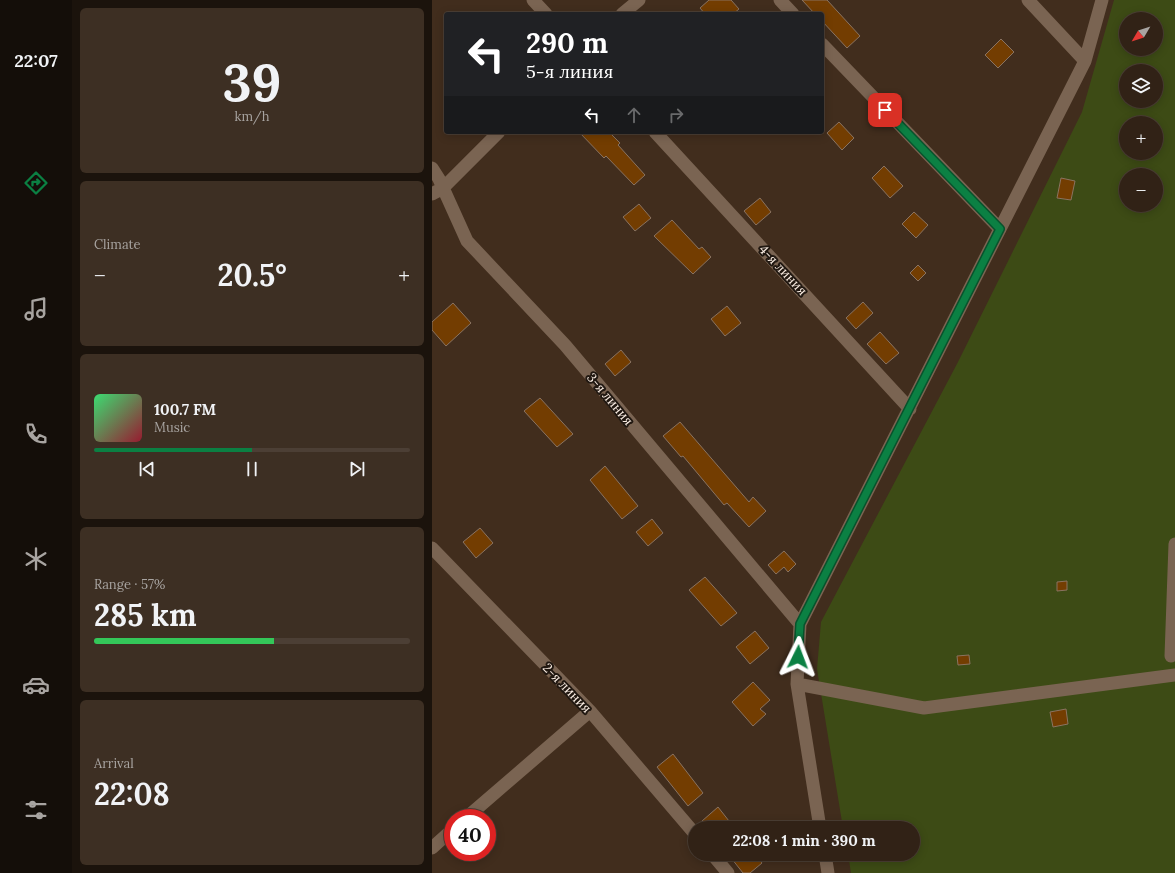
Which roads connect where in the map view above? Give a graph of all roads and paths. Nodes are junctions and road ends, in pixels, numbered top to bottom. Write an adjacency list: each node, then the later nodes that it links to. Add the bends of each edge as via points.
1 (533, 0): 6 (street)
2 (639, 0): 7 (street)
3 (780, 0): 8 (street)
4 (1028, 0): 10 (street)
5 (1102, 0): 10 (street)
6 (544, 12)
7 (624, 12)
8 (791, 12)
9 (824, 46): 15 (street)
10 (1085, 61): 15 (street)
11 (497, 134): 14 (street)
12 (657, 134): 16 (street, 4-я линия)
13 (432, 168): 14 (street, 3-я линия)
14 (438, 191): 19 (street, 3-я линия, via 467,241 565,345)
15 (1000, 229): 16 (street)
16 (910, 409): 19 (street)
17 (1175, 544): 20 (street)
18 (432, 548): 23 (street, 2-я линия)
19 (800, 624): 22 (street)
20 (1171, 656)
21 (1175, 675): 22 (street, via 924,708)
22 (797, 684): 25 (street)
23 (590, 712): 24 (street); 26 (street, 2-я линия)
24 (477, 809)
25 (819, 821)
26 (688, 826)
27 (444, 838): 28 (street)
28 (432, 848)
29 (718, 861): 31 (street)
30 (825, 861): 32 (street)
31 (728, 873)
32 (828, 873)

